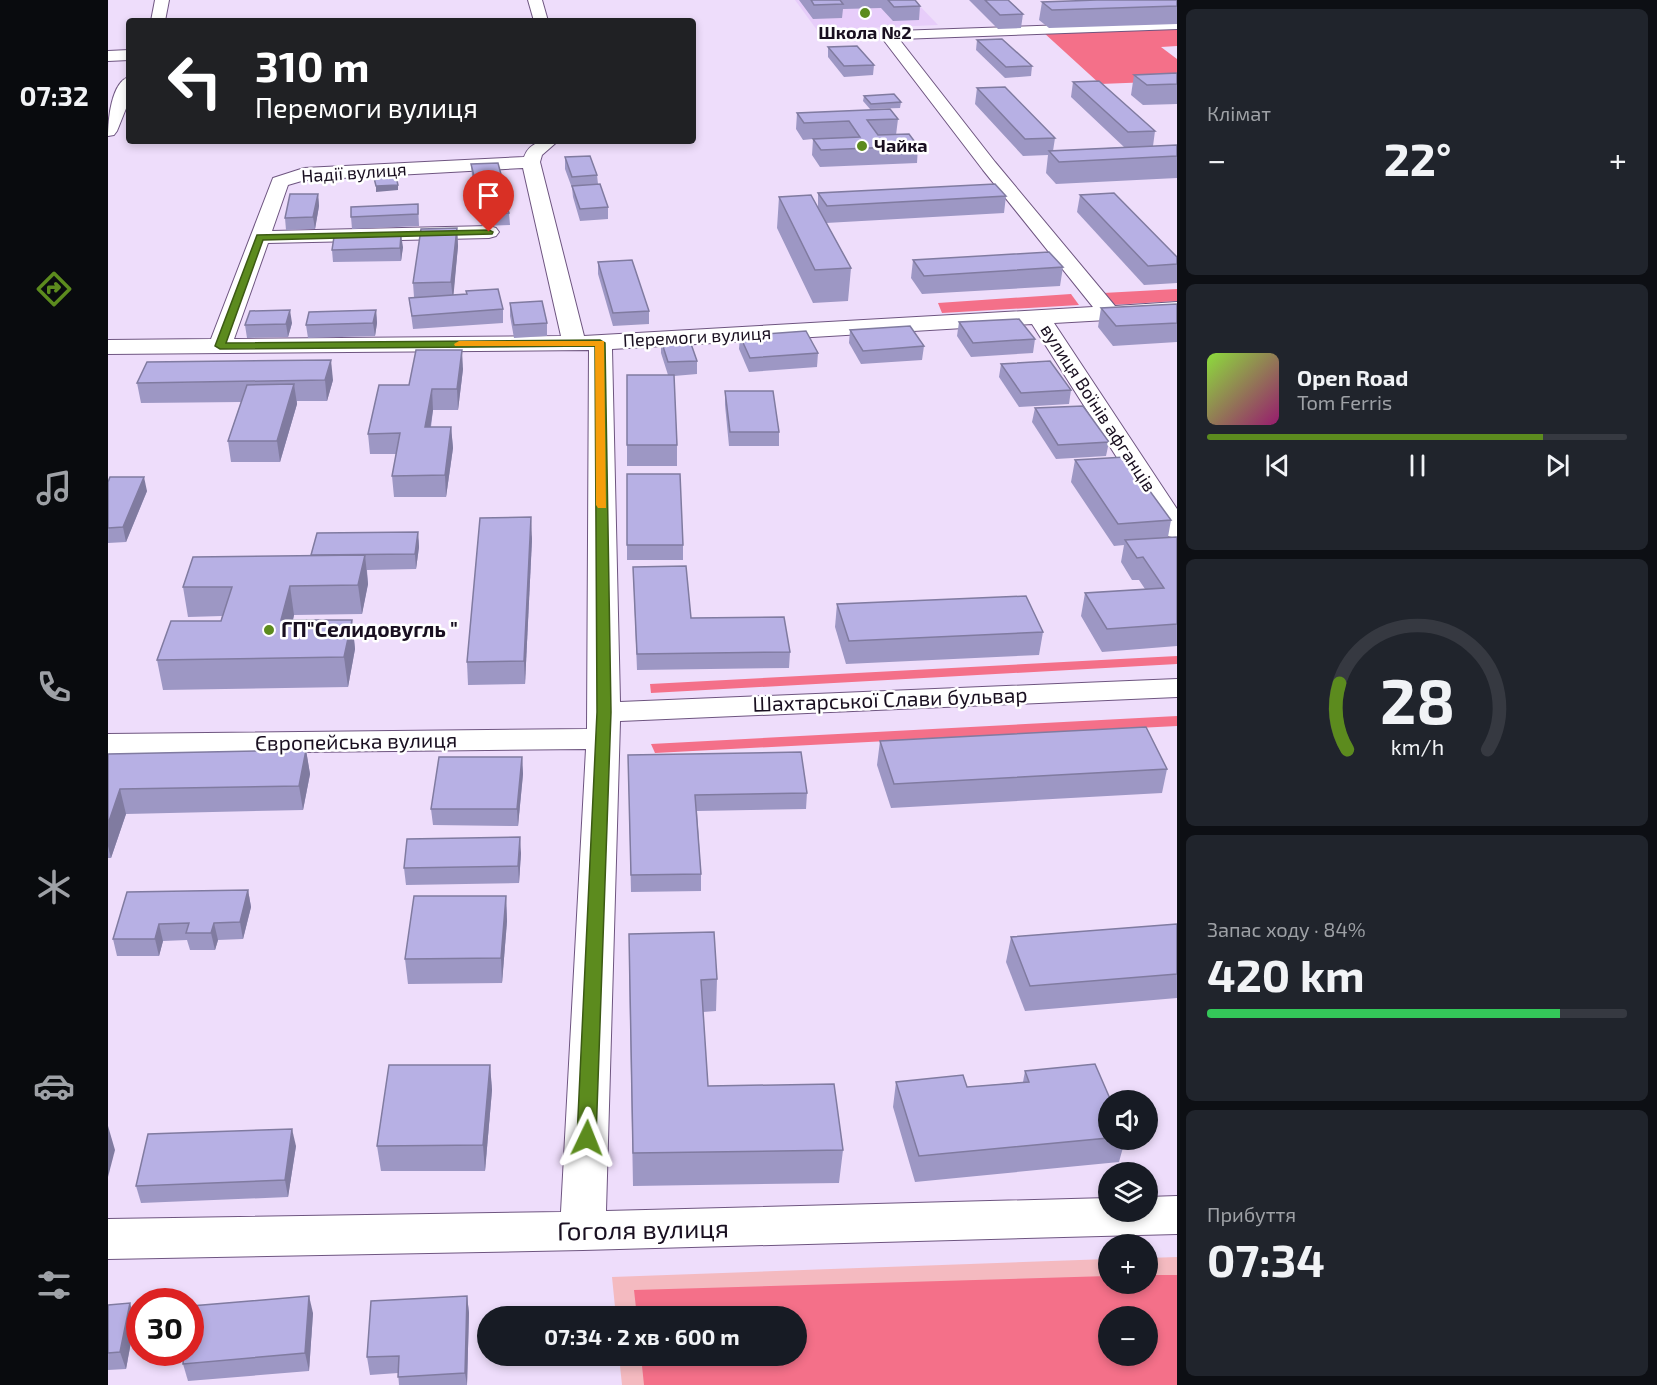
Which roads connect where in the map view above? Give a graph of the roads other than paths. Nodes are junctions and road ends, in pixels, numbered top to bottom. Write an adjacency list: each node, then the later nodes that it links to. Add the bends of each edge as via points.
1 (162, 0): 3 (street)
2 (536, 0): 4 (street)
3 (159, 18)
4 (540, 18)
5 (1177, 25): 15 (street, via 890,38)
6 (126, 55): 7 (street)
7 (108, 56)
8 (126, 89): 9 (street)
9 (108, 131)
10 (545, 144): 11 (street, via 534,153)
11 (531, 162): 13 (street, Надії вулиця, via 288,177 280,182); 17 (street)
12 (489, 232): 13 (street)
13 (260, 237): 18 (street, Надії вулиця)
14 (1177, 309): 15 (street, Перемоги вулиця)
15 (1108, 313): 16 (street, Перемоги вулиця)
16 (1038, 316): 17 (street, Перемоги вулиця); 20 (street, вулиця Воїнів афганців)
17 (587, 343): 18 (street, Перемоги вулиця); 22 (street)
18 (220, 346): 19 (street, Перемоги вулиця)
19 (108, 347)
20 (1177, 530)
21 (1177, 688): 22 (street, Шахтарської Слави бульвар)
22 (603, 726): 23 (street, Європейська вулиця); 25 (street)
23 (108, 744)
24 (1177, 1215): 25 (street, Гоголя вулиця)
25 (583, 1232): 26 (street, Гоголя вулиця)
26 (108, 1239)

